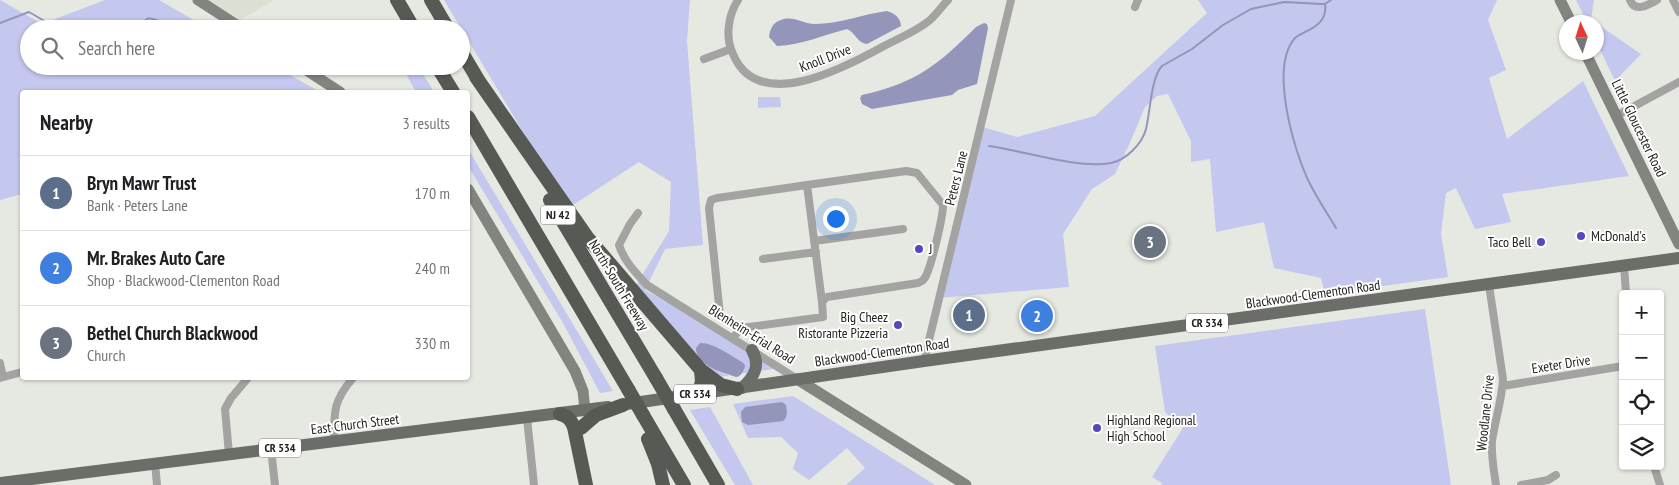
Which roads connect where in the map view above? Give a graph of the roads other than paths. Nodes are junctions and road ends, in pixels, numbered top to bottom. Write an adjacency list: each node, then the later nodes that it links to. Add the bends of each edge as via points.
1 (198, 0): 13 (main road)
2 (397, 0): 14 (highway)
3 (431, 0): 15 (highway)
4 (738, 0): 16 (street, Knoll Drive, via 729,23)
5 (948, 0): 16 (street, Knoll Drive, via 918,28 820,77 792,83 759,81 744,73)
6 (1011, 0): 32 (street, Peters Lane)
7 (1560, 0): 12 (main road)
8 (1630, 0): 9 (street, via 1636,7 1644,7)
9 (1657, 0)
10 (1673, 0): 11 (street)
11 (1679, 12)
12 (1567, 15)
13 (229, 20)
14 (409, 20)
15 (443, 20)
16 (731, 49): 17 (street)
17 (704, 59)
18 (1589, 60): 26 (main road, Little Gloucester Road)
19 (470, 66): 22 (highway, North-South Freeway / NJ 42)
20 (314, 75): 24 (main road)
21 (443, 75): 25 (highway)
22 (476, 76): 51 (highway, via 582,231); 82 (highway, North-South Freeway / NJ 42, bridge)
23 (1679, 82): 26 (street)
24 (337, 90)
25 (452, 90)
26 (1616, 116): 35 (main road, Little Gloucester Road)
27 (470, 120): 60 (highway, NJ 42, via 620,375)
28 (807, 185): 31 (street, via 914,171 943,204); 34 (street); 43 (street, via 711,200 709,208)
29 (470, 192): 62 (main road, via 575,372 583,392)
30 (638, 213): 44 (street, Blenheim-Erial Road, via 620,241 621,252 628,264 648,285)
31 (940, 223): 32 (street); 42 (street, via 924,280 918,284 827,297)
32 (956, 228): 48 (street, Peters Lane)
33 (903, 229): 34 (street)
34 (814, 241): 36 (street)
35 (1679, 244)
36 (816, 252): 38 (street); 42 (street)
37 (1679, 258): 39 (main road, Blackwood-Clementon Road / CR 534)
38 (763, 259)
39 (1624, 265): 40 (main road, Blackwood-Clementon Road / CR 534); 41 (street)
40 (1489, 284): 48 (main road, Blackwood-Clementon Road / CR 534); 57 (street, Woodlane Drive)
41 (1626, 290)
42 (822, 302): 45 (street, via 823,317)
43 (720, 315): 44 (street); 45 (street)
44 (713, 326): 46 (street, Blenheim-Erial Road)
45 (741, 328): 46 (street)
46 (732, 338): 47 (street, Blenheim-Erial Road)
47 (752, 350): 56 (street, Blenheim-Erial Road); 58 (main road, via 756,370 753,378)
48 (924, 361): 56 (main road, Blackwood-Clementon Road / CR 534)
49 (0, 363): 53 (street)
50 (1619, 367): 57 (street, Exeter Drive)
51 (701, 370): 58 (highway, via 721,385); 59 (highway)
52 (20, 373): 53 (street)
53 (2, 378)
54 (246, 380): 70 (street, via 225,409)
55 (351, 380): 67 (street, via 337,403)
56 (797, 380): 58 (main road, Blackwood-Clementon Road / CR 534); 83 (main road, Blenheim-Erial Road)
57 (1503, 386): 84 (street, Woodlane Drive, via 1492,442)
58 (740, 388): 59 (main road, Blackwood-Clementon Road / CR 534)
59 (698, 394): 61 (main road, Blackwood-Clementon Road / CR 534)
60 (625, 395): 61 (main road, East Church Street / CR 534); 62 (main road, East Church Street / CR 534); 64 (highway, NJ 42, bridge); 66 (highway)
61 (653, 400)
62 (585, 410): 63 (main road, East Church Street / CR 534); 66 (highway)
63 (560, 414): 65 (main road, East Church Street / CR 534); 68 (highway, via 571,421)
64 (640, 415): 80 (highway); 81 (highway, NJ 42)
65 (527, 418): 67 (main road, East Church Street / CR 534); 78 (street)
66 (581, 428): 68 (highway)
67 (334, 442): 69 (main road, East Church Street / CR 534)
68 (578, 443): 79 (highway)
69 (271, 449): 70 (main road, East Church Street / CR 534); 77 (street)
70 (229, 454): 71 (main road, East Church Street / CR 534)
71 (155, 463): 74 (main road, East Church Street / CR 534); 76 (street)
72 (1655, 470): 86 (street)
73 (1556, 475): 85 (street, via 1548,480)
74 (53, 481): 75 (main road, East Church Street / CR 534)
75 (0, 483)
76 (157, 485)
77 (275, 485)
78 (534, 485)
79 (586, 485)
80 (663, 485)
81 (684, 485)
82 (718, 485)
83 (966, 485)
84 (1496, 485)
85 (1521, 485)
86 (1660, 485)

